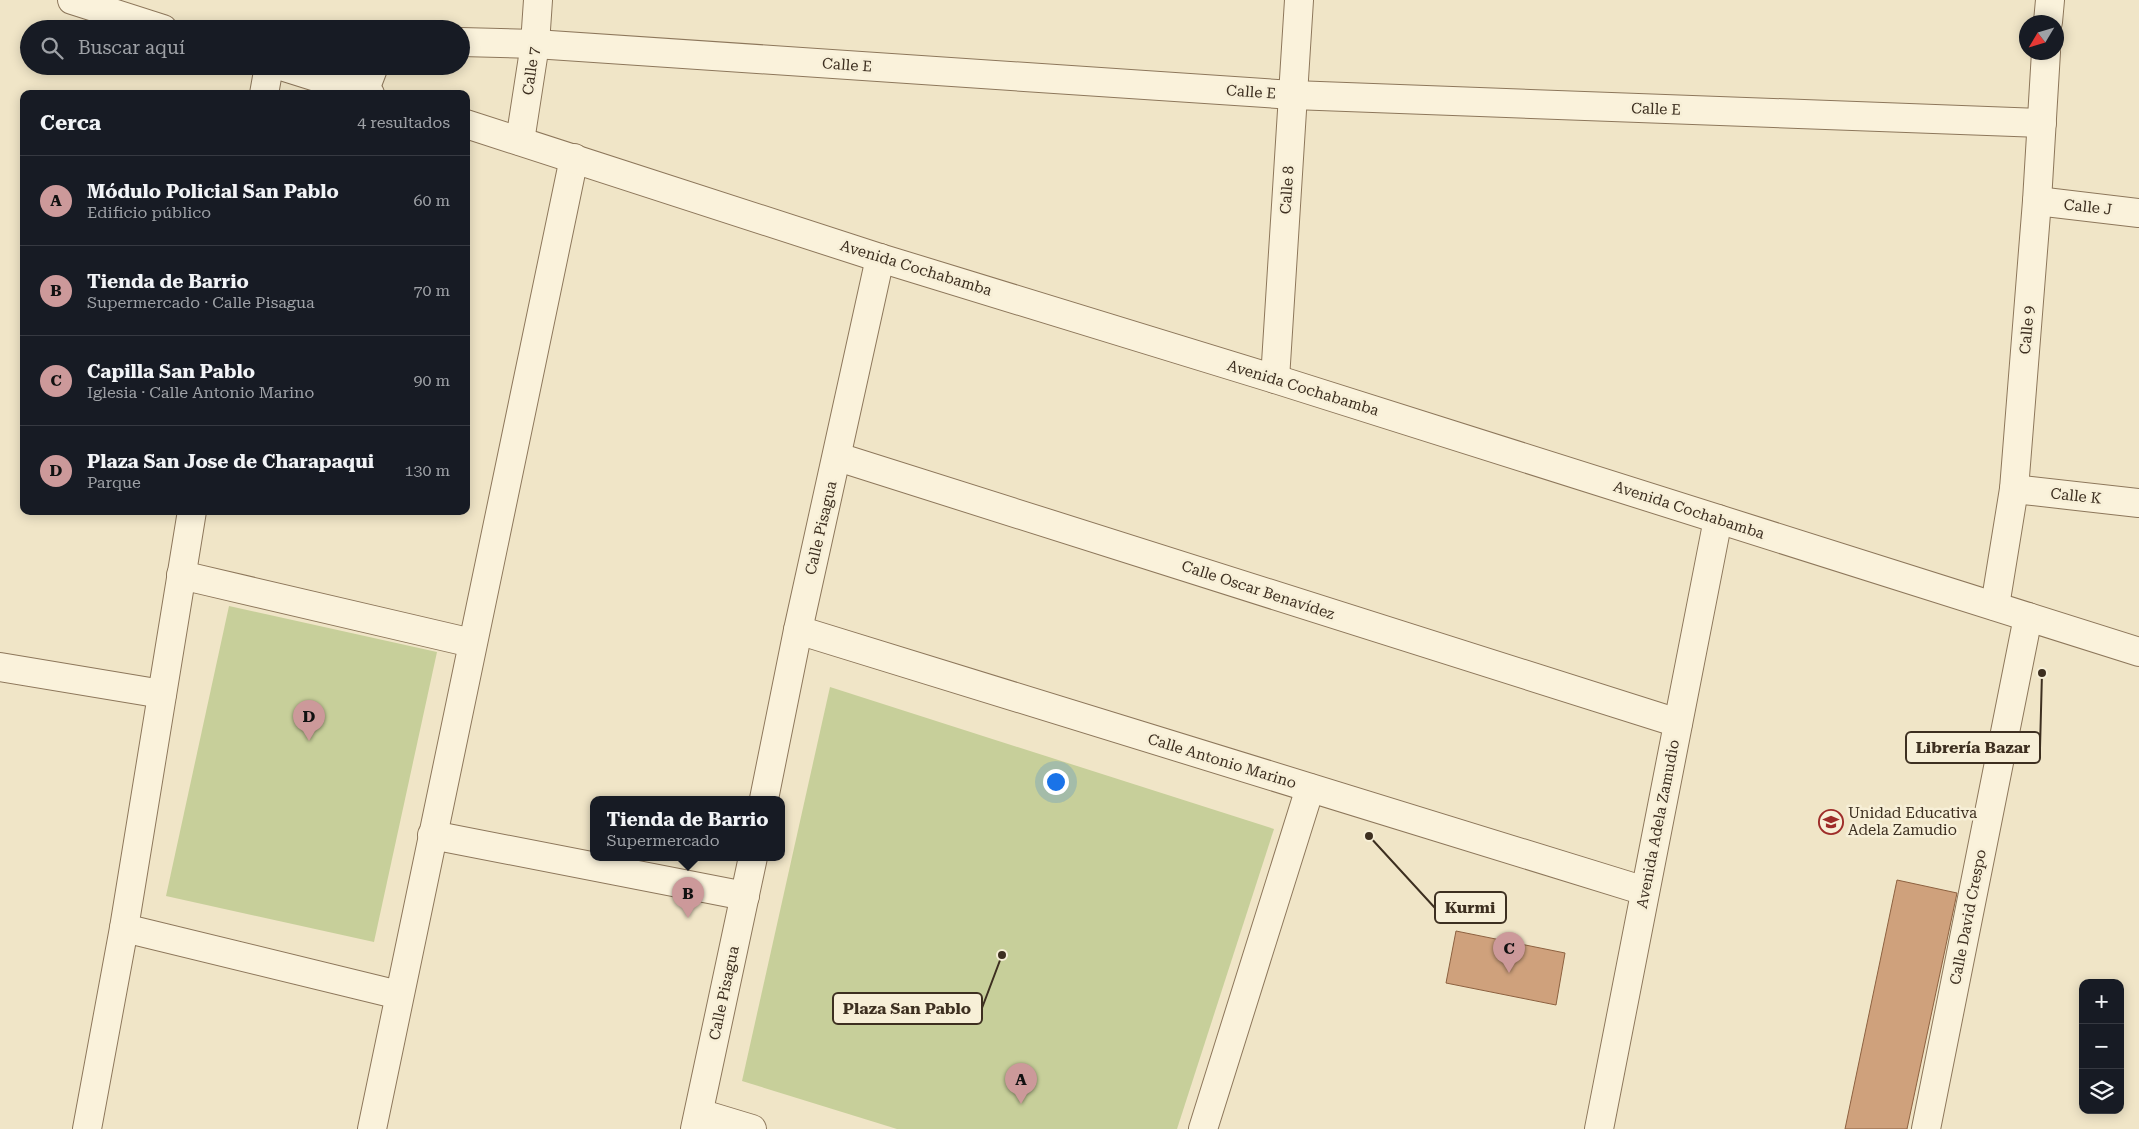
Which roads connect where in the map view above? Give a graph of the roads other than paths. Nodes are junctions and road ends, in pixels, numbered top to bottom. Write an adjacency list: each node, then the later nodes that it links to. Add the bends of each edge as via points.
1 (72, 0): 6 (street)
2 (538, 0): 8 (street, Calle 7)
3 (1299, 0): 16 (street, Calle 8)
4 (2050, 0): 5 (street)
5 (2049, 15)
6 (135, 20)
7 (470, 42): 8 (street, Calle E)
8 (535, 44): 16 (street, Calle E); 19 (street, Calle 7)
9 (2046, 60): 17 (street, Calle 9)
10 (267, 75): 13 (street)
11 (310, 75): 14 (street)
12 (372, 75): 15 (street)
13 (265, 90)
14 (357, 90)
15 (368, 90)
16 (1293, 95): 17 (street, Calle E); 24 (street, Calle 8)
17 (2042, 123): 21 (street, Calle 9)
18 (470, 125): 19 (street, Avenida Cochabamba)
19 (520, 141): 20 (street, Avenida Cochabamba)
20 (574, 158): 23 (street, Avenida Cochabamba); 34 (street)
21 (2037, 202): 22 (street, Calle J); 26 (street, Calle 9)
22 (2139, 213)
23 (880, 258): 24 (street, Avenida Cochabamba); 25 (street, Calle Pisagua)
24 (1275, 379): 29 (street, Avenida Cochabamba)
25 (838, 457): 33 (street, Calle Pisagua); 38 (street, Calle Oscar Benavídez)
26 (2014, 489): 27 (street, Calle K); 31 (street, Calle 9)
27 (2139, 503)
28 (191, 515): 30 (street)
29 (1718, 519): 31 (street, Avenida Cochabamba); 38 (street, Avenida Adela Zamudio)
30 (181, 575): 34 (street); 37 (street)
31 (1995, 606): 32 (street, Avenida Cochabamba)
32 (2028, 617): 35 (street, Avenida Cochabamba); 53 (street, Calle David Crespo)
33 (798, 630): 39 (street, Calle Antonio Marino); 40 (street, Calle Pisagua)
34 (472, 643): 41 (street)
35 (2139, 652)
36 (0, 668): 37 (street)
37 (162, 694): 45 (street)
38 (1678, 723): 43 (street, Avenida Adela Zamudio)
39 (1310, 788): 43 (street, Calle Antonio Marino); 51 (street)
40 (765, 796)
41 (432, 835): 44 (street); 46 (street)
42 (752, 861): 44 (street, Calle Pisagua)
43 (1645, 891): 52 (street, Avenida Adela Zamudio)
44 (745, 896): 47 (street, Calle Pisagua)
45 (124, 928): 46 (street); 48 (street)
46 (400, 995): 49 (street)
47 (697, 1121): 50 (street)
48 (87, 1129)
49 (372, 1129)
50 (752, 1129)
51 (1203, 1129)
52 (1599, 1129)
53 (1926, 1129)

